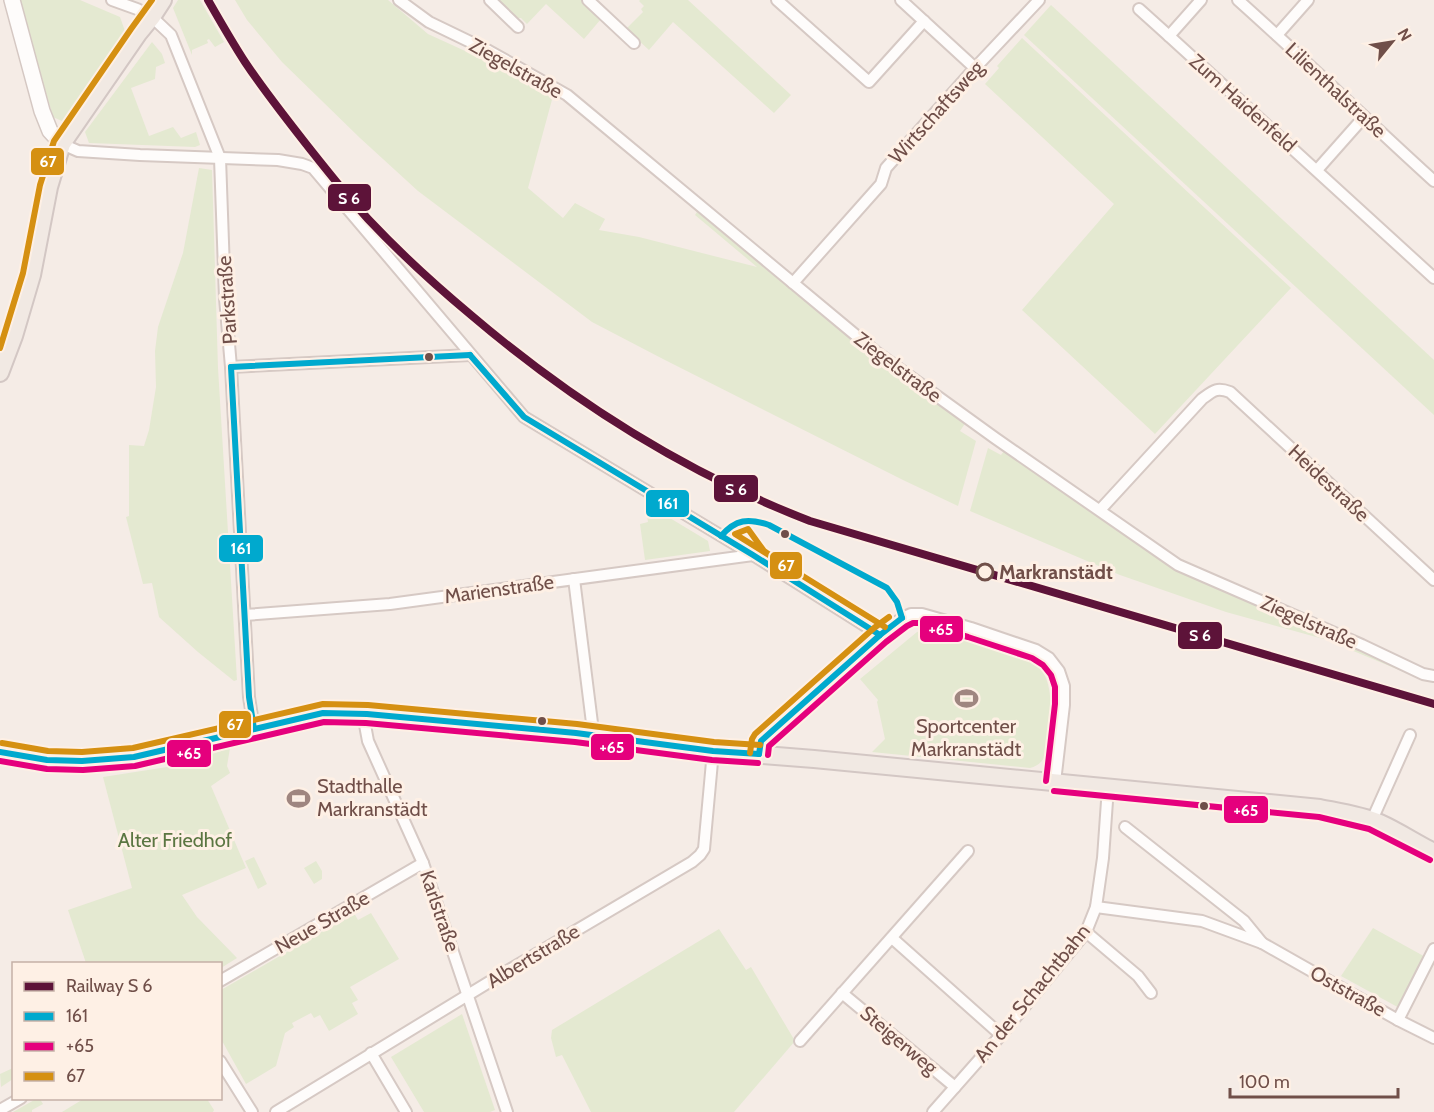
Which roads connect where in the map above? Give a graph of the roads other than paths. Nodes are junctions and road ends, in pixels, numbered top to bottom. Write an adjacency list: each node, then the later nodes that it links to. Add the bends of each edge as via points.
1 (12, 0): 22 (main road, via 42,111 50,131)
2 (112, 0): 14 (street)
3 (163, 0): 14 (main road)
4 (490, 0): 16 (street)
5 (588, 0): 19 (street)
6 (777, 0): 15 (street, via 868,82)
7 (901, 0): 15 (street)
8 (1039, 0): 20 (street, Wirtschaftsweg)
9 (1201, 0): 18 (street)
10 (1238, 0): 17 (street, Lilienthalstraße)
11 (1308, 0): 17 (street)
12 (402, 1): 27 (street, Ziegelstraße, via 429,22 567,95)
13 (1139, 9): 18 (street, Zum Haidenfeld)
14 (152, 17): 22 (main road); 23 (street, Parkstraße, via 171,35)
15 (924, 21): 20 (street)
16 (518, 27)
17 (1277, 35): 21 (street, Lilienthalstraße)
18 (1168, 36): 24 (street, Zum Haidenfeld)
19 (634, 43)
20 (975, 68): 27 (street, Wirtschaftsweg, via 886,168 881,184)
21 (1364, 117): 24 (street); 25 (street, Lilienthalstraße)
22 (62, 144): 23 (street, via 78,151); 30 (main road, via 32,275)
23 (220, 158): 28 (street, via 278,160 313,168); 29 (street, Parkstraße)
24 (1317, 170): 26 (street, Zum Haidenfeld)
25 (1434, 181)
26 (1434, 278)
27 (793, 283): 31 (street, Ziegelstraße, via 876,352)
28 (470, 355): 29 (street); 32 (street, via 524,417)
29 (231, 367): 35 (street, Parkstraße)
30 (0, 373)
31 (1100, 510): 34 (street, Heidestraße, via 1202,399 1222,389 1230,392); 37 (street, Ziegelstraße, via 1178,565)
32 (753, 555): 33 (street, Marienstraße); 36 (street)
33 (574, 579): 35 (street, Marienstraße, via 390,604); 40 (street)
34 (1434, 580)
35 (245, 615): 39 (street, Parkstraße)
36 (880, 635): 44 (street, via 761,741); 45 (street, via 902,618 922,614 1036,650 1049,658 1064,686)
37 (1434, 676)
38 (367, 714): 39 (main road, via 323,713); 40 (main road); 51 (street, Karlstraße, via 368,741)
39 (254, 729): 43 (main road, via 134,757 46,760)
40 (592, 735): 42 (main road)
41 (1410, 735): 47 (street)
42 (713, 751): 44 (main road); 60 (street, Albertstraße, via 704,849 700,855)
43 (0, 752)
44 (759, 754): 45 (main road)
45 (1055, 782): 46 (main road)
46 (1107, 787): 47 (main road, via 1320,808); 52 (street, An der Schachtbahn)
47 (1372, 820): 50 (main road)
48 (1125, 827): 55 (street, Oststraße, via 1244,921)
49 (968, 851): 54 (street, Steigerweg)
50 (1434, 852)
51 (423, 863): 57 (street, Neue Straße); 60 (street, Karlstraße)
52 (1096, 906): 53 (street, An der Schachtbahn); 55 (street, Oststraße, via 1202,921)
53 (1086, 932): 59 (street, via 1138,976); 62 (street, An der Schachtbahn)
54 (891, 938): 58 (street, Steigerweg); 62 (street)
55 (1262, 943): 61 (street, Oststraße)
56 (1434, 949): 61 (street)
57 (222, 980)
58 (842, 993): 64 (street, Steigerweg); 67 (street, Steigerweg)
59 (1151, 993)
60 (469, 995): 65 (street, Albertstraße); 73 (street, Karlstraße)
61 (1398, 1020): 63 (street, Oststraße)
62 (1001, 1035): 67 (street, An der Schachtbahn)
63 (1434, 1038)
64 (800, 1041)
65 (371, 1053): 71 (street, Albertstraße); 72 (street)
66 (222, 1064): 70 (street)
67 (955, 1087): 74 (street, An der Schachtbahn)
68 (18, 1100): 69 (street)
69 (0, 1110)
70 (252, 1112)
71 (276, 1112)
72 (406, 1112)
73 (507, 1112)
74 (933, 1112)

